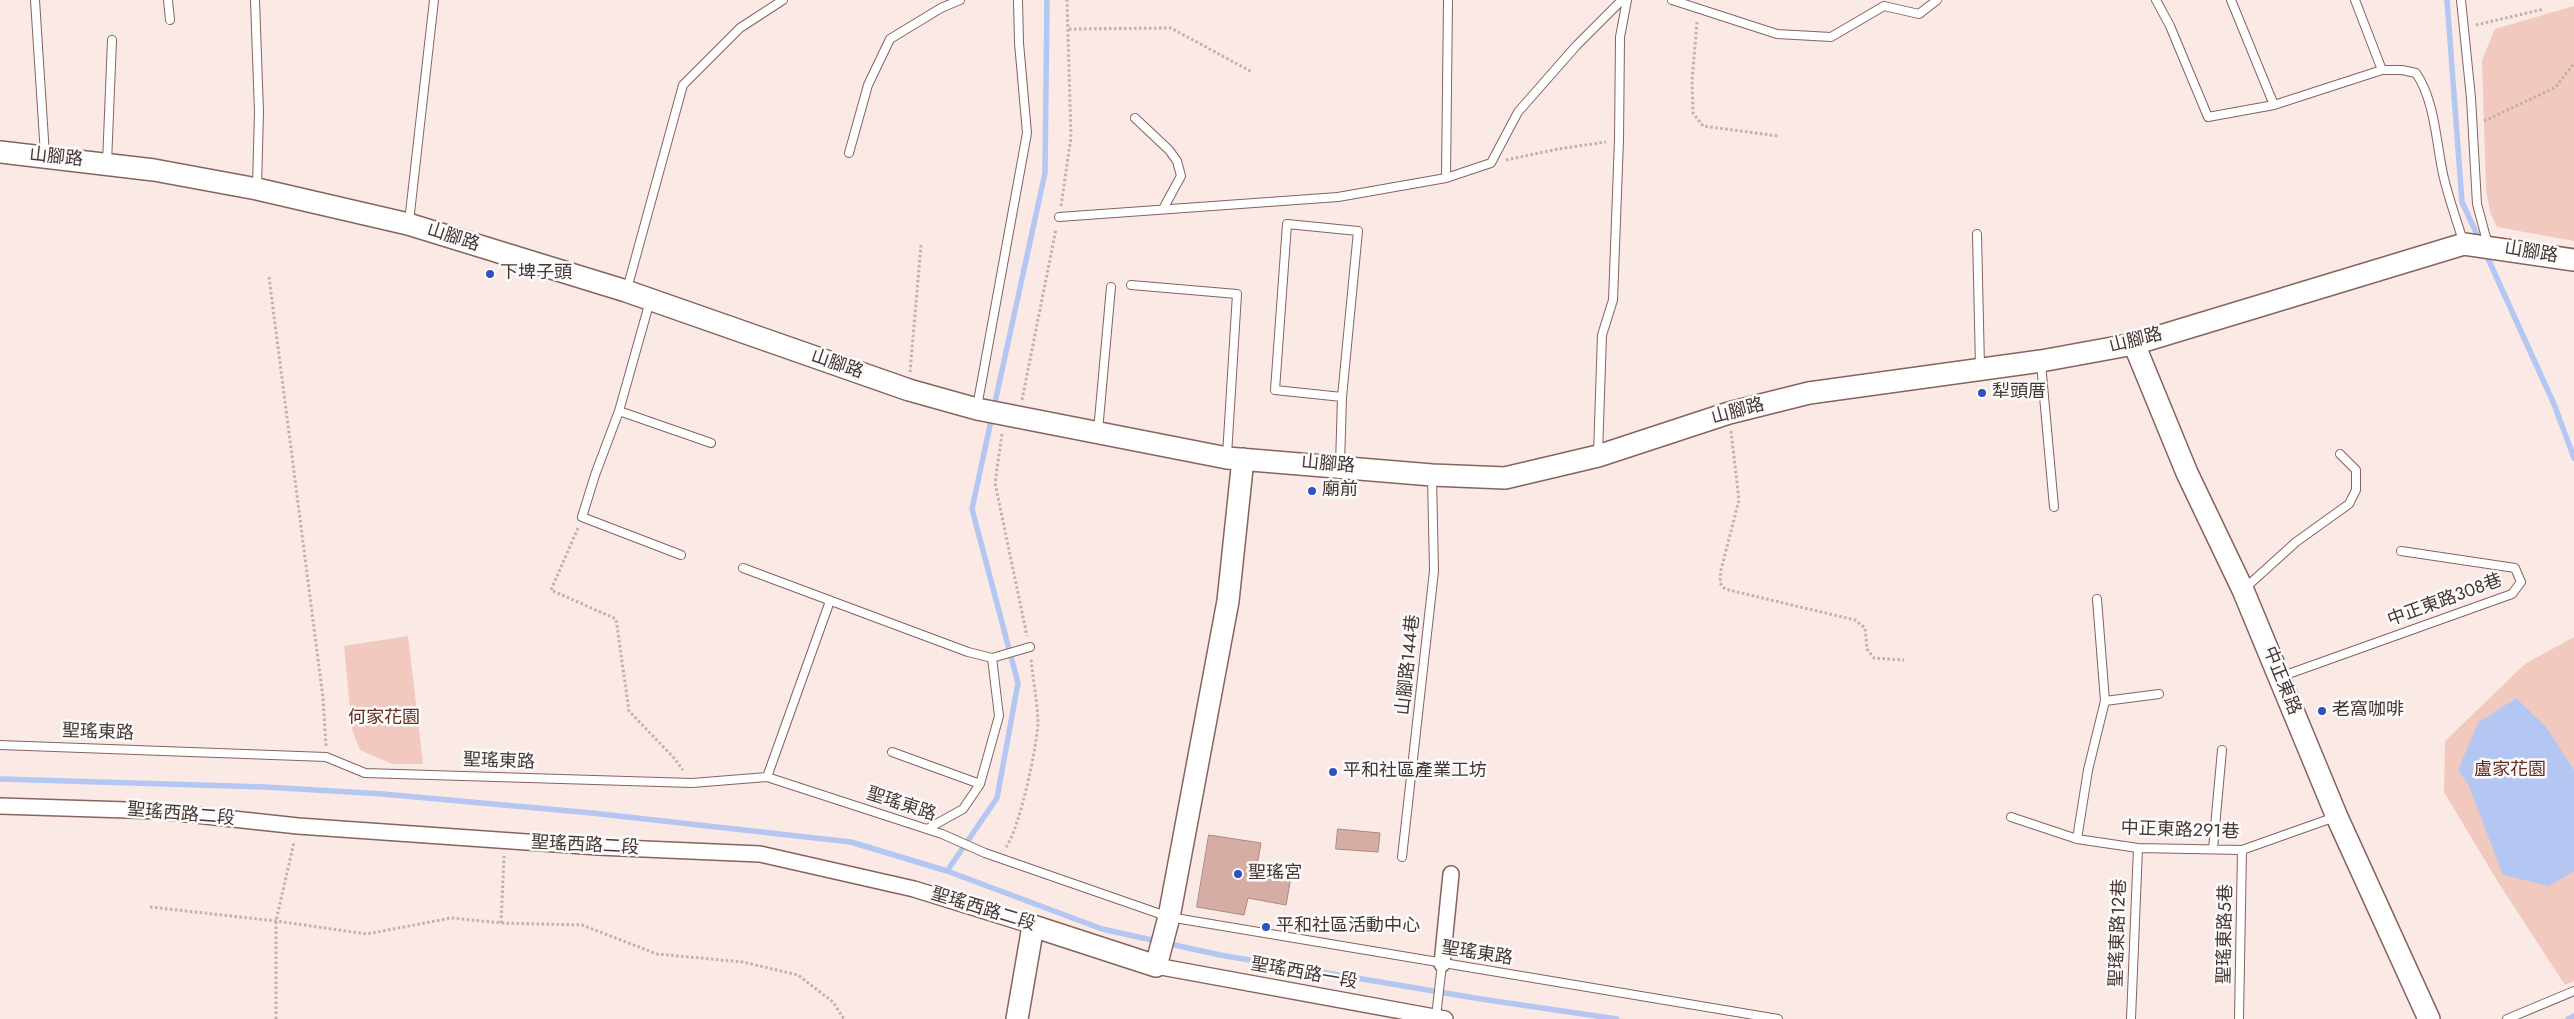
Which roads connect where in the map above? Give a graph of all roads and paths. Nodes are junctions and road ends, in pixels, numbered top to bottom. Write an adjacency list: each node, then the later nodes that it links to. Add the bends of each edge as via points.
1 (35, 0): 33 (lane)
2 (168, 0): 19 (lane)
3 (255, 0): 37 (lane, via 259,112)
4 (434, 0): 40 (lane)
5 (783, 0): 49 (lane, via 740,28 684,85)
6 (960, 0): 32 (lane, via 890,39 868,86)
7 (1018, 0): 56 (lane, via 1027,133)
8 (1448, 0): 36 (lane)
9 (1622, 0): 35 (lane, via 1518,112)
10 (1627, 0): 30 (lane, via 1620,37)
11 (1672, 0): 17 (lane)
12 (1937, 0): 17 (lane, via 1919,14 1884,6 1831,36 1777,34)
13 (2156, 0): 26 (lane, via 2208,117)
14 (2231, 0): 26 (lane)
15 (2355, 0): 24 (lane)
16 (2461, 0): 20 (lane)
17 (1698, 8): 29 (path, via 1692,80 1693,113 1703,126 1709,128)
18 (2544, 9): 20 (path)
19 (170, 20)
20 (2464, 28): 28 (lane)
21 (1069, 29): 25 (path, via 1171,28)
22 (112, 40): 34 (lane)
23 (2574, 63): 28 (path, via 2556,86)
24 (2382, 70): 26 (lane); 42 (lane, via 2402,70 2416,74 2421,81 2431,112 2443,176)
25 (1252, 72)
26 (2274, 105)
27 (1135, 118): 38 (lane, via 1178,161 1181,176)
28 (2473, 128): 44 (lane, via 2478,204)
29 (1778, 136)
30 (1619, 140): 35 (path); 62 (lane, via 1613,300 1602,335)
31 (0, 152): 33 (main road, 山腳路)
32 (849, 153)
33 (45, 157): 34 (main road, 山腳路)
34 (106, 163): 37 (main road, 山腳路)
35 (1491, 163): 36 (lane)
36 (1446, 178): 38 (lane, via 1338,198)
37 (257, 189): 40 (main road, 山腳路)
38 (1163, 209): 39 (lane)
39 (1059, 218)
40 (408, 224): 49 (main road, 山腳路)
41 (1976, 234): 53 (lane)
42 (2464, 244): 44 (main road, 山腳路); 51 (main road, 山腳路)
43 (921, 245): 54 (path)
44 (2488, 246): 45 (main road, 山腳路)
45 (2574, 260)
46 (269, 276): 83 (path, via 323,698)
47 (1131, 285): 63 (lane, via 1237,294)
48 (1111, 287): 59 (lane)
49 (626, 291): 50 (main road, 山腳路)
50 (650, 299): 54 (main road, 山腳路); 57 (lane)
51 (2134, 344): 52 (main road, 山腳路); 71 (main road, 中正東路, via 2187,473)
52 (2041, 361): 53 (main road, 山腳路); 66 (lane)
53 (1980, 370): 58 (main road, 山腳路, via 1809,393)
54 (909, 390): 56 (main road, 山腳路)
55 (1342, 397): 55 (lane, via 1275,390 1287,224 1358,231); 64 (lane)
56 (977, 409): 59 (main road, 山腳路)
57 (619, 411): 60 (lane); 67 (lane)
58 (1729, 413): 62 (main road, 山腳路); 76 (path, via 1739,500 1720,582 1725,588 1737,592 1854,620 1865,628 1867,649 1874,658)
59 (1098, 431): 63 (main road, 山腳路)
60 (711, 443)
61 (2340, 454): 71 (lane, via 2356,470 2356,490 2349,504 2296,542)
62 (1598, 456): 65 (main road, 山腳路, via 1505,478)
63 (1235, 458): 64 (main road, 山腳路); 101 (main road, via 1228,600)
64 (1340, 466): 65 (main road, 山腳路)
65 (1432, 475): 97 (lane, 山腳路144巷, via 1434,571)
66 (2054, 508)
67 (582, 516): 69 (lane); 85 (path, via 551,590 616,619 629,711 674,758)
68 (2401, 551): 77 (lane, 中正東路308巷, via 2516,568 2521,582 2512,594)
69 (681, 555)
70 (744, 568): 73 (lane)
71 (2243, 590): 77 (main road, 中正東路)
72 (2097, 598): 79 (lane)
73 (830, 601): 75 (lane); 84 (lane)
74 (1030, 647): 75 (lane)
75 (992, 658): 86 (lane, via 998,716)
76 (1904, 660)
77 (2280, 677): 89 (main road, 中正東路)
78 (2159, 694): 79 (lane)
79 (2105, 700): 92 (lane, via 2088,770)
80 (0, 745): 83 (lane, 聖瑤東路)
81 (2222, 750): 95 (lane)
82 (892, 752): 86 (lane)
83 (326, 756): 85 (lane, 聖瑤東路, via 365,772)
84 (767, 777): 85 (lane, 聖瑤東路); 91 (lane, 聖瑤東路)
85 (692, 783)
86 (980, 784): 91 (lane, via 963,809)
87 (0, 806): 90 (street, 聖瑤西路二段, via 158,812)
88 (2011, 817): 92 (lane, 中正東路291巷)
89 (2337, 817): 96 (lane, 中正東路291巷); 114 (main road, 中正東路)
90 (298, 826): 93 (street, 聖瑤西路二段); 100 (path)
91 (926, 829): 101 (lane, 聖瑤東路)
92 (2077, 838): 94 (lane, 中正東路291巷)
93 (504, 841): 102 (path); 103 (street, 聖瑤西路二段, via 760,854 914,889)
94 (2138, 848): 95 (lane, 中正東路291巷); 112 (lane, 聖瑤東路12巷)
95 (2213, 849): 96 (lane, 中正東路291巷)
96 (2242, 850): 113 (lane, 聖瑤東路5巷)
97 (1402, 857)
98 (1451, 874): 104 (street)
99 (150, 907): 100 (path)
100 (276, 921): 102 (path, via 367,934 450,918); 108 (path)
101 (1168, 921): 104 (lane, 聖瑤東路); 105 (main road)
102 (501, 923): 109 (path, via 582,926 658,954 743,962 798,976 833,1002)
103 (1033, 926): 105 (main road, 聖瑤西路二段); 110 (main road)
104 (1442, 964): 107 (lane); 111 (lane, 聖瑤東路)
105 (1156, 966): 107 (street, 聖瑤西路一段)
106 (2574, 991): 115 (lane)
107 (1440, 1018)
108 (276, 1019)
109 (844, 1019)
110 (1017, 1019)
111 (1778, 1019)
112 (2131, 1019)
113 (2239, 1019)
114 (2429, 1019)
115 (2507, 1019)

